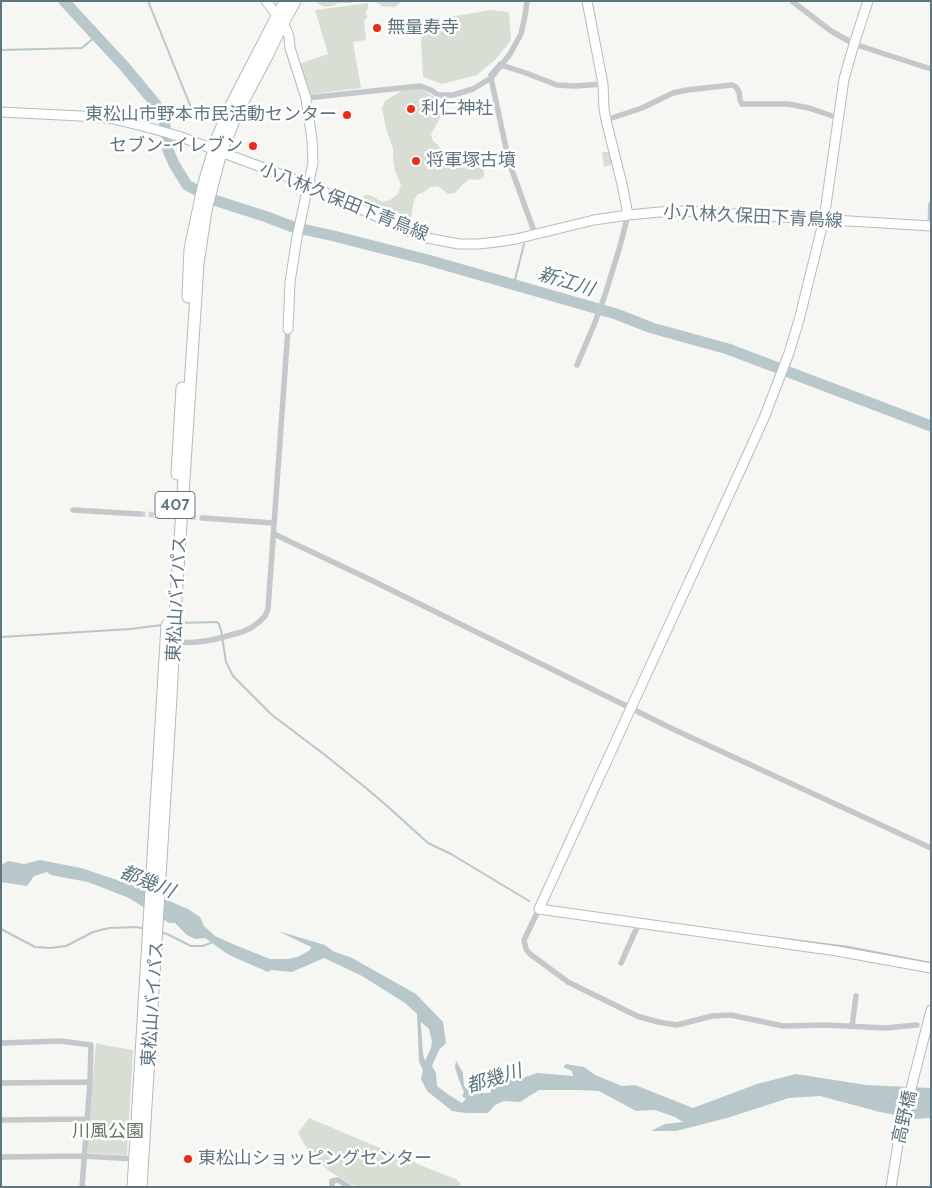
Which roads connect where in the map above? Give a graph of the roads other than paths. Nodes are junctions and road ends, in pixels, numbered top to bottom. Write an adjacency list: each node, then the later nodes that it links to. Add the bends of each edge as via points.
1 (266, 1): 8 (street)
2 (285, 1): 8 (highway, 東松山バイパス / 407)
3 (295, 1): 8 (highway, 東松山バイパス / 407)
4 (527, 1): 10 (street, via 521,34)
5 (587, 1): 13 (street)
6 (792, 1): 9 (street)
7 (868, 1): 9 (street)
8 (280, 20): 14 (street, via 289,36); 18 (highway, 東松山バイパス / 407, via 266,58)
9 (854, 44): 11 (street); 16 (street)
10 (501, 65): 12 (street); 13 (street, via 557,86)
11 (931, 69)
12 (491, 78): 14 (street, via 473,89 453,95 438,95 420,86); 25 (street, via 509,162)
13 (603, 84): 17 (street)
14 (306, 98): 19 (street, via 313,163)
15 (1, 112): 18 (street, 小八林久保田下青鳥線, via 114,119)
16 (838, 118): 17 (street, via 788,104 742,104 739,92 732,86 673,93); 23 (street)
17 (606, 120): 22 (street)
18 (217, 151): 19 (street, 小八林久保田下青鳥線); 21 (highway, 東松山バイパス / 407)
19 (309, 185): 25 (street, 小八林久保田下青鳥線, via 427,238 478,244); 26 (street, via 290,282)
20 (931, 204): 24 (street)
21 (203, 208): 33 (highway, 東松山バイパス / 407); 35 (highway, 東松山バイパス / 407, via 190,249)
22 (628, 215): 23 (street, 小八林久保田下青鳥線, via 686,211); 25 (street, 小八林久保田下青鳥線); 27 (street, via 605,295)
23 (824, 219): 24 (street, 小八林久保田下青鳥線); 34 (street, via 789,354 764,418)
24 (930, 226)
25 (536, 234)
26 (288, 329): 31 (street)
27 (577, 365)
28 (73, 510): 29 (street)
29 (140, 514)
30 (203, 518): 31 (street)
31 (274, 523): 32 (street)
32 (274, 534): 33 (street, via 265,616 251,628 232,636); 34 (street)
33 (174, 643): 35 (highway, 東松山バイパス / 407)
34 (631, 708): 36 (street); 37 (street)
35 (160, 808): 45 (highway, 東松山バイパス / 407)
36 (931, 848)
37 (539, 909): 38 (street); 44 (street, via 524,940 530,954 568,982 637,1016 677,1025 731,1015 783,1026)
38 (639, 923): 39 (street); 40 (street)
39 (621, 963)
40 (931, 968)
41 (856, 996): 44 (street)
42 (931, 1010): 59 (street, 高野橋, via 900,1132)
43 (917, 1025): 44 (street, via 885,1028)
44 (852, 1026)
45 (147, 1030): 53 (highway, 東松山バイパス / 407); 56 (highway, 東松山バイパス / 407)
46 (1, 1043): 47 (street, via 60,1041 91,1045)
47 (90, 1082): 48 (street); 49 (street)
48 (1, 1083)
49 (87, 1118): 50 (street); 51 (street)
50 (1, 1120)
51 (84, 1156): 52 (street); 53 (street); 54 (street)
52 (1, 1158)
53 (134, 1159): 55 (highway, 東松山バイパス / 407)
54 (82, 1187)
55 (133, 1187)
56 (141, 1187)
57 (332, 1187): 58 (street, via 332,1180)
58 (349, 1187)
59 (891, 1187)

